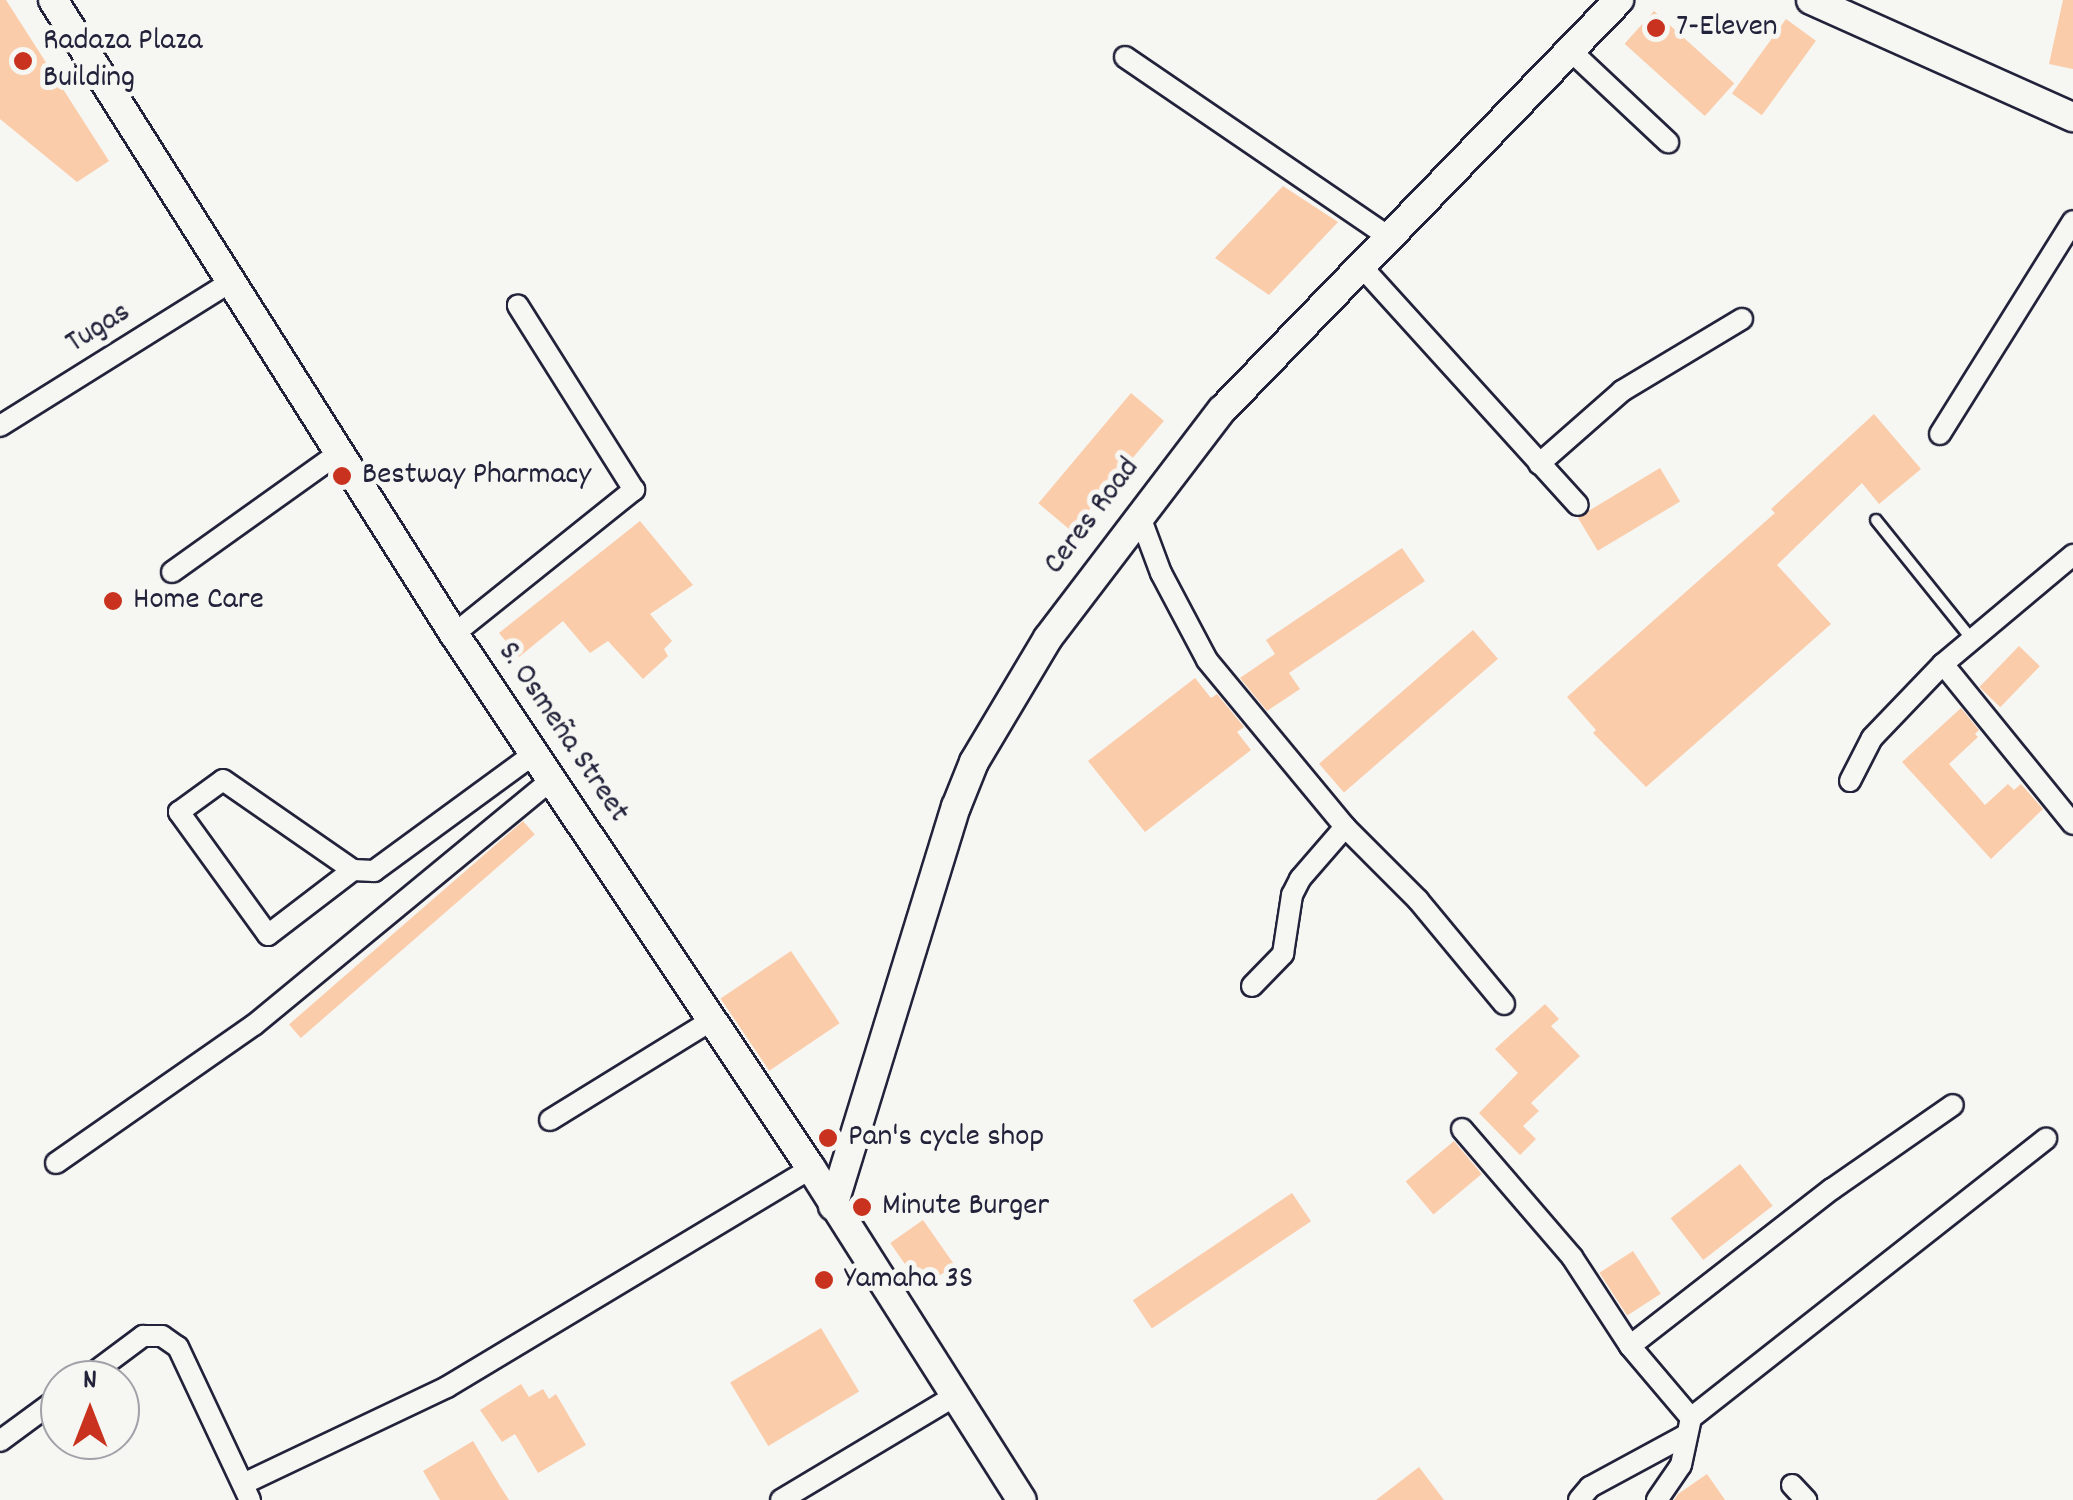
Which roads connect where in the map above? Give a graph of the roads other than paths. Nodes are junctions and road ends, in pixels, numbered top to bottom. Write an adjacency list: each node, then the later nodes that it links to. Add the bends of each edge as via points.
1 (54, 0): 11 (street, S. Osmeña Street)
2 (1619, 0): 4 (street, Ceres Road)
3 (1811, 0): 6 (street)
4 (1572, 52): 7 (street); 9 (street, Ceres Road)
5 (1124, 57): 9 (street)
6 (2073, 117)
7 (1668, 142)
8 (2073, 221): 15 (street)
9 (1390, 238): 10 (street, Ceres Road)
10 (1362, 267): 17 (street); 19 (street, Ceres Road, via 1222,410)
11 (230, 283): 14 (street, Tugas); 16 (street, S. Osmeña Street)
12 (518, 306): 23 (street, via 634,490)
13 (1742, 319): 17 (street, via 1622,391)
14 (0, 426)
15 (1940, 434)
16 (339, 453): 22 (street); 23 (street, S. Osmeña Street)
17 (1540, 464): 18 (street)
18 (1578, 506)
19 (1139, 514): 30 (street, via 1192,638); 41 (street, Ceres Road, via 1048,638 974,762)
20 (1876, 520): 24 (lane)
21 (2072, 559): 24 (street)
22 (172, 572)
23 (454, 634): 26 (street, S. Osmeña Street)
24 (1971, 638): 25 (street)
25 (1943, 664): 28 (street, via 1872,738); 29 (street)
26 (534, 754): 27 (street, S. Osmeña Street); 31 (street, via 374,870)
27 (552, 779): 34 (street, S. Osmeña Street); 39 (street, via 254,1026)
28 (1850, 781)
29 (2073, 824)
30 (1345, 827): 32 (street, via 1300,879 1284,954); 33 (street, via 1418,900)
31 (353, 870): 31 (street, via 222,780 178,812 268,935)
32 (1252, 986)
33 (1504, 1004)
34 (712, 1020): 36 (street); 40 (street, S. Osmeña Street)
35 (1953, 1106): 42 (street, via 1832,1189)
36 (550, 1120)
37 (1462, 1129): 42 (street, via 1572,1256)
38 (2046, 1139): 46 (street)
39 (56, 1163)
40 (811, 1168): 41 (street, S. Osmeña Street); 48 (street, via 447,1387)
41 (832, 1206): 44 (street, S. Osmeña Street)
42 (1630, 1346): 46 (street)
43 (111, 1360): 48 (street, via 143,1336 162,1336 178,1347)
44 (956, 1396): 49 (street); 50 (street, S. Osmeña Street)
45 (40, 1412): 47 (street)
46 (1689, 1427): 51 (street); 52 (street, via 1680,1464)
47 (0, 1442)
48 (246, 1492)
49 (781, 1500)
50 (1022, 1500)
51 (1579, 1500)
52 (1658, 1500)

